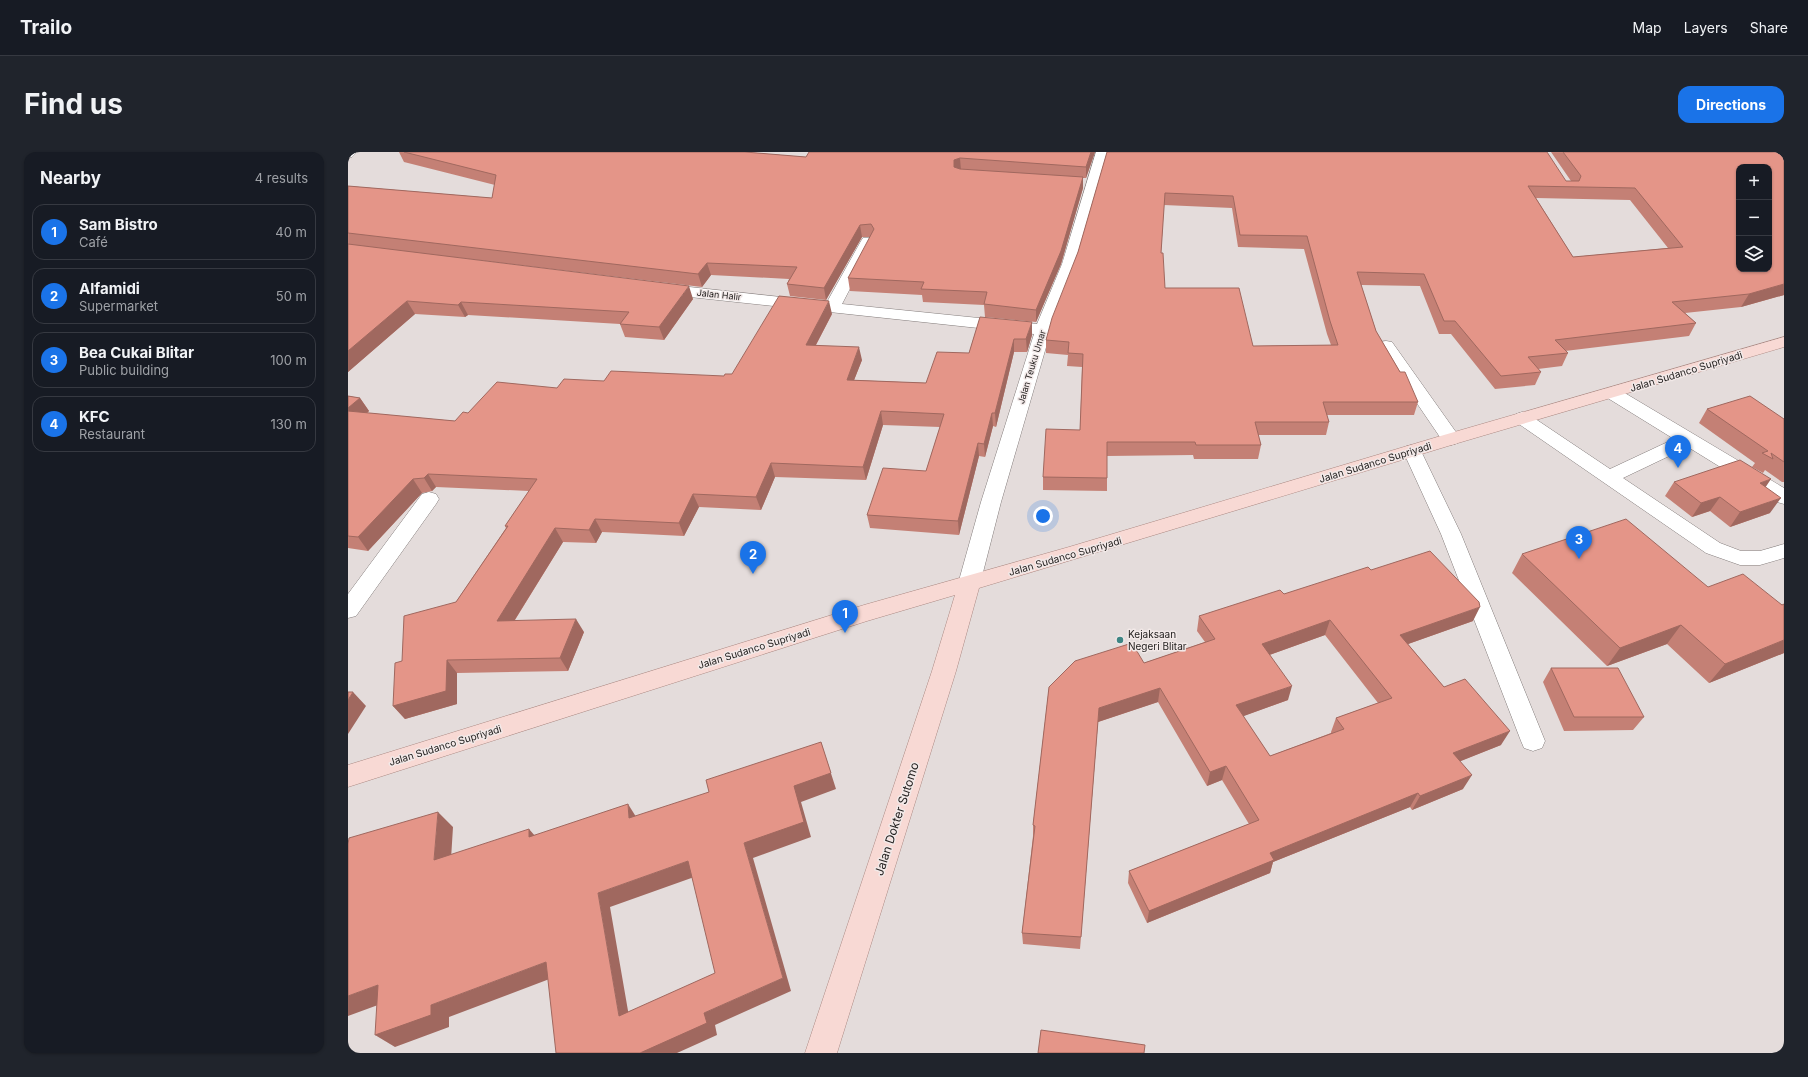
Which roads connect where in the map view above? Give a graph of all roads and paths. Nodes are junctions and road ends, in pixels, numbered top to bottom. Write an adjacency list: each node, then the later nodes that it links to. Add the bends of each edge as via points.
1 (1102, 152): 5 (street, Jalan Teuku Umar, via 1084,183 1069,264)
2 (868, 241): 4 (street)
3 (649, 287): 4 (street, Jalan Halir)
4 (832, 308): 5 (street, Jalan Halir)
5 (1043, 330): 17 (street, Jalan Teuku Umar)
6 (1784, 342): 8 (main road, Jalan Sudanco Supriyadi)
7 (1386, 346): 10 (street)
8 (1612, 393): 9 (main road, Jalan Sudanco Supriyadi); 11 (street)
9 (1522, 418): 10 (main road, Jalan Sudanco Supriyadi); 13 (street)
10 (1451, 440): 12 (main road, Jalan Sudanco Supriyadi)
11 (1689, 440): 13 (street); 14 (street)
12 (1412, 451): 17 (main road, Jalan Sudanco Supriyadi); 19 (street, via 1451,534)
13 (1609, 477): 16 (street, via 1713,548 1740,558 1760,558)
14 (1784, 497)
15 (429, 499): 18 (street)
16 (1784, 551)
17 (969, 584): 20 (main road, Jalan Sudanco Supriyadi, via 864,613); 21 (main road, Jalan Dokter Sutomo, via 944,671)
18 (348, 610)
19 (1533, 741)
20 (348, 776)
21 (821, 1053)

